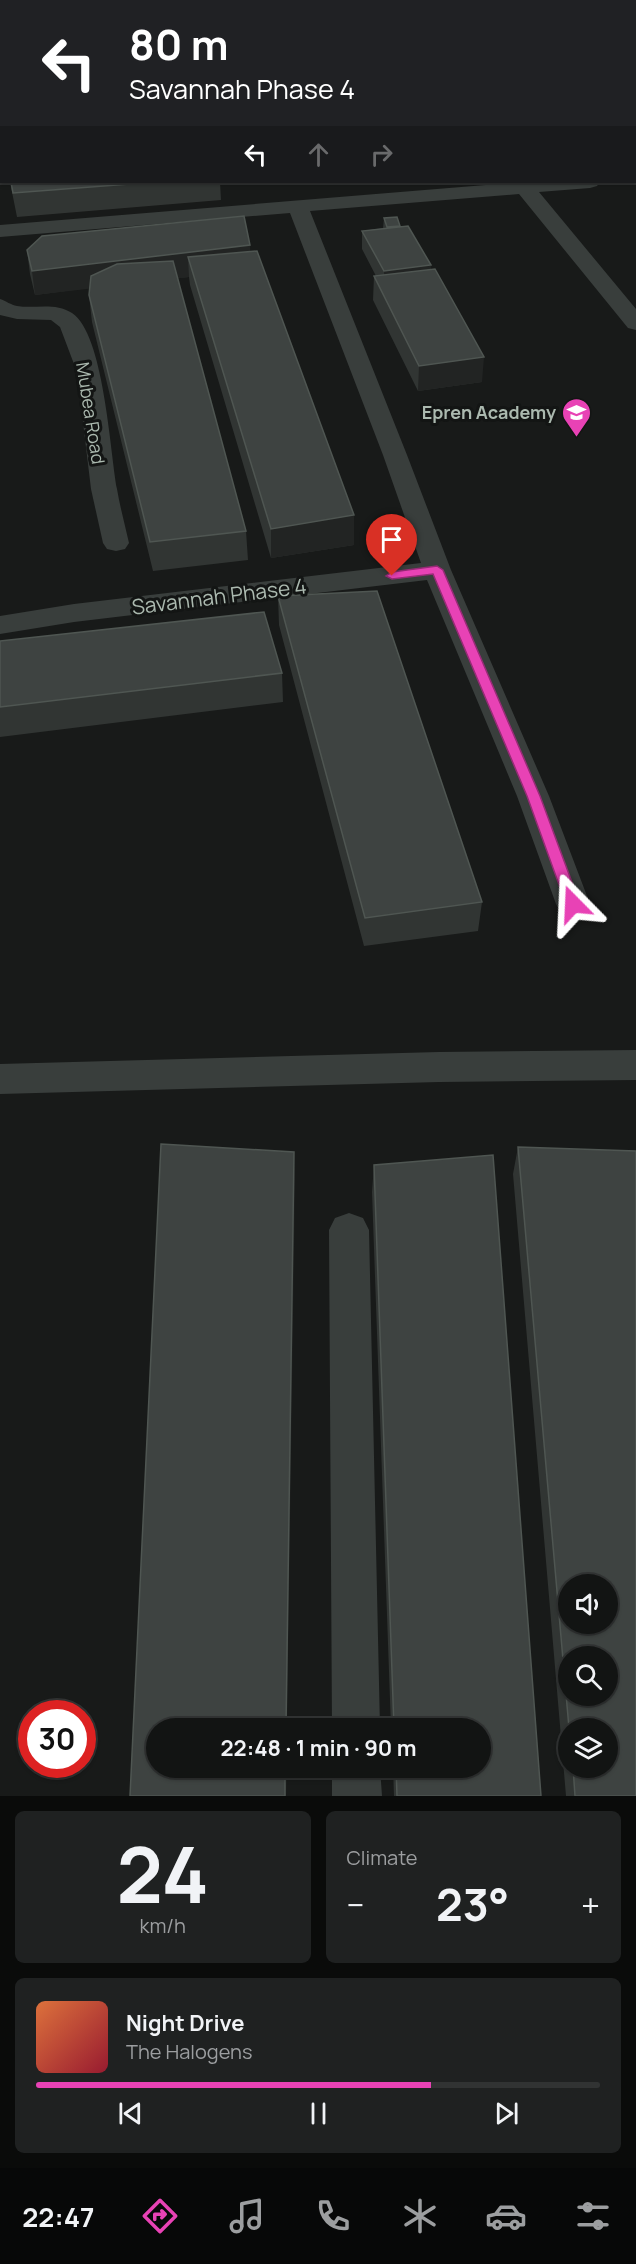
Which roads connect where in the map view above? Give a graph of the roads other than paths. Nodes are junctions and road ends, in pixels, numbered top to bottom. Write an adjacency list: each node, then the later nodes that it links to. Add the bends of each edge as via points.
1 (579, 183): 2 (street)
2 (525, 188): 3 (street); 8 (street)
3 (298, 207): 4 (street); 10 (street)
4 (0, 231)
5 (0, 306): 6 (street, Mubea Road, via 10,312)
6 (27, 312): 7 (street); 9 (street, Mubea Road, via 53,314 71,325 89,372 104,489)
7 (0, 322)
8 (636, 323)
9 (116, 543)
10 (437, 570): 11 (street, Savannah Phase 4); 12 (street, via 533,796)
11 (0, 624)
12 (573, 904)
13 (636, 1065): 14 (street)
14 (0, 1079)
15 (350, 1230): 16 (street)
16 (356, 1718)
17 (356, 1778): 18 (street)
18 (357, 1796)

